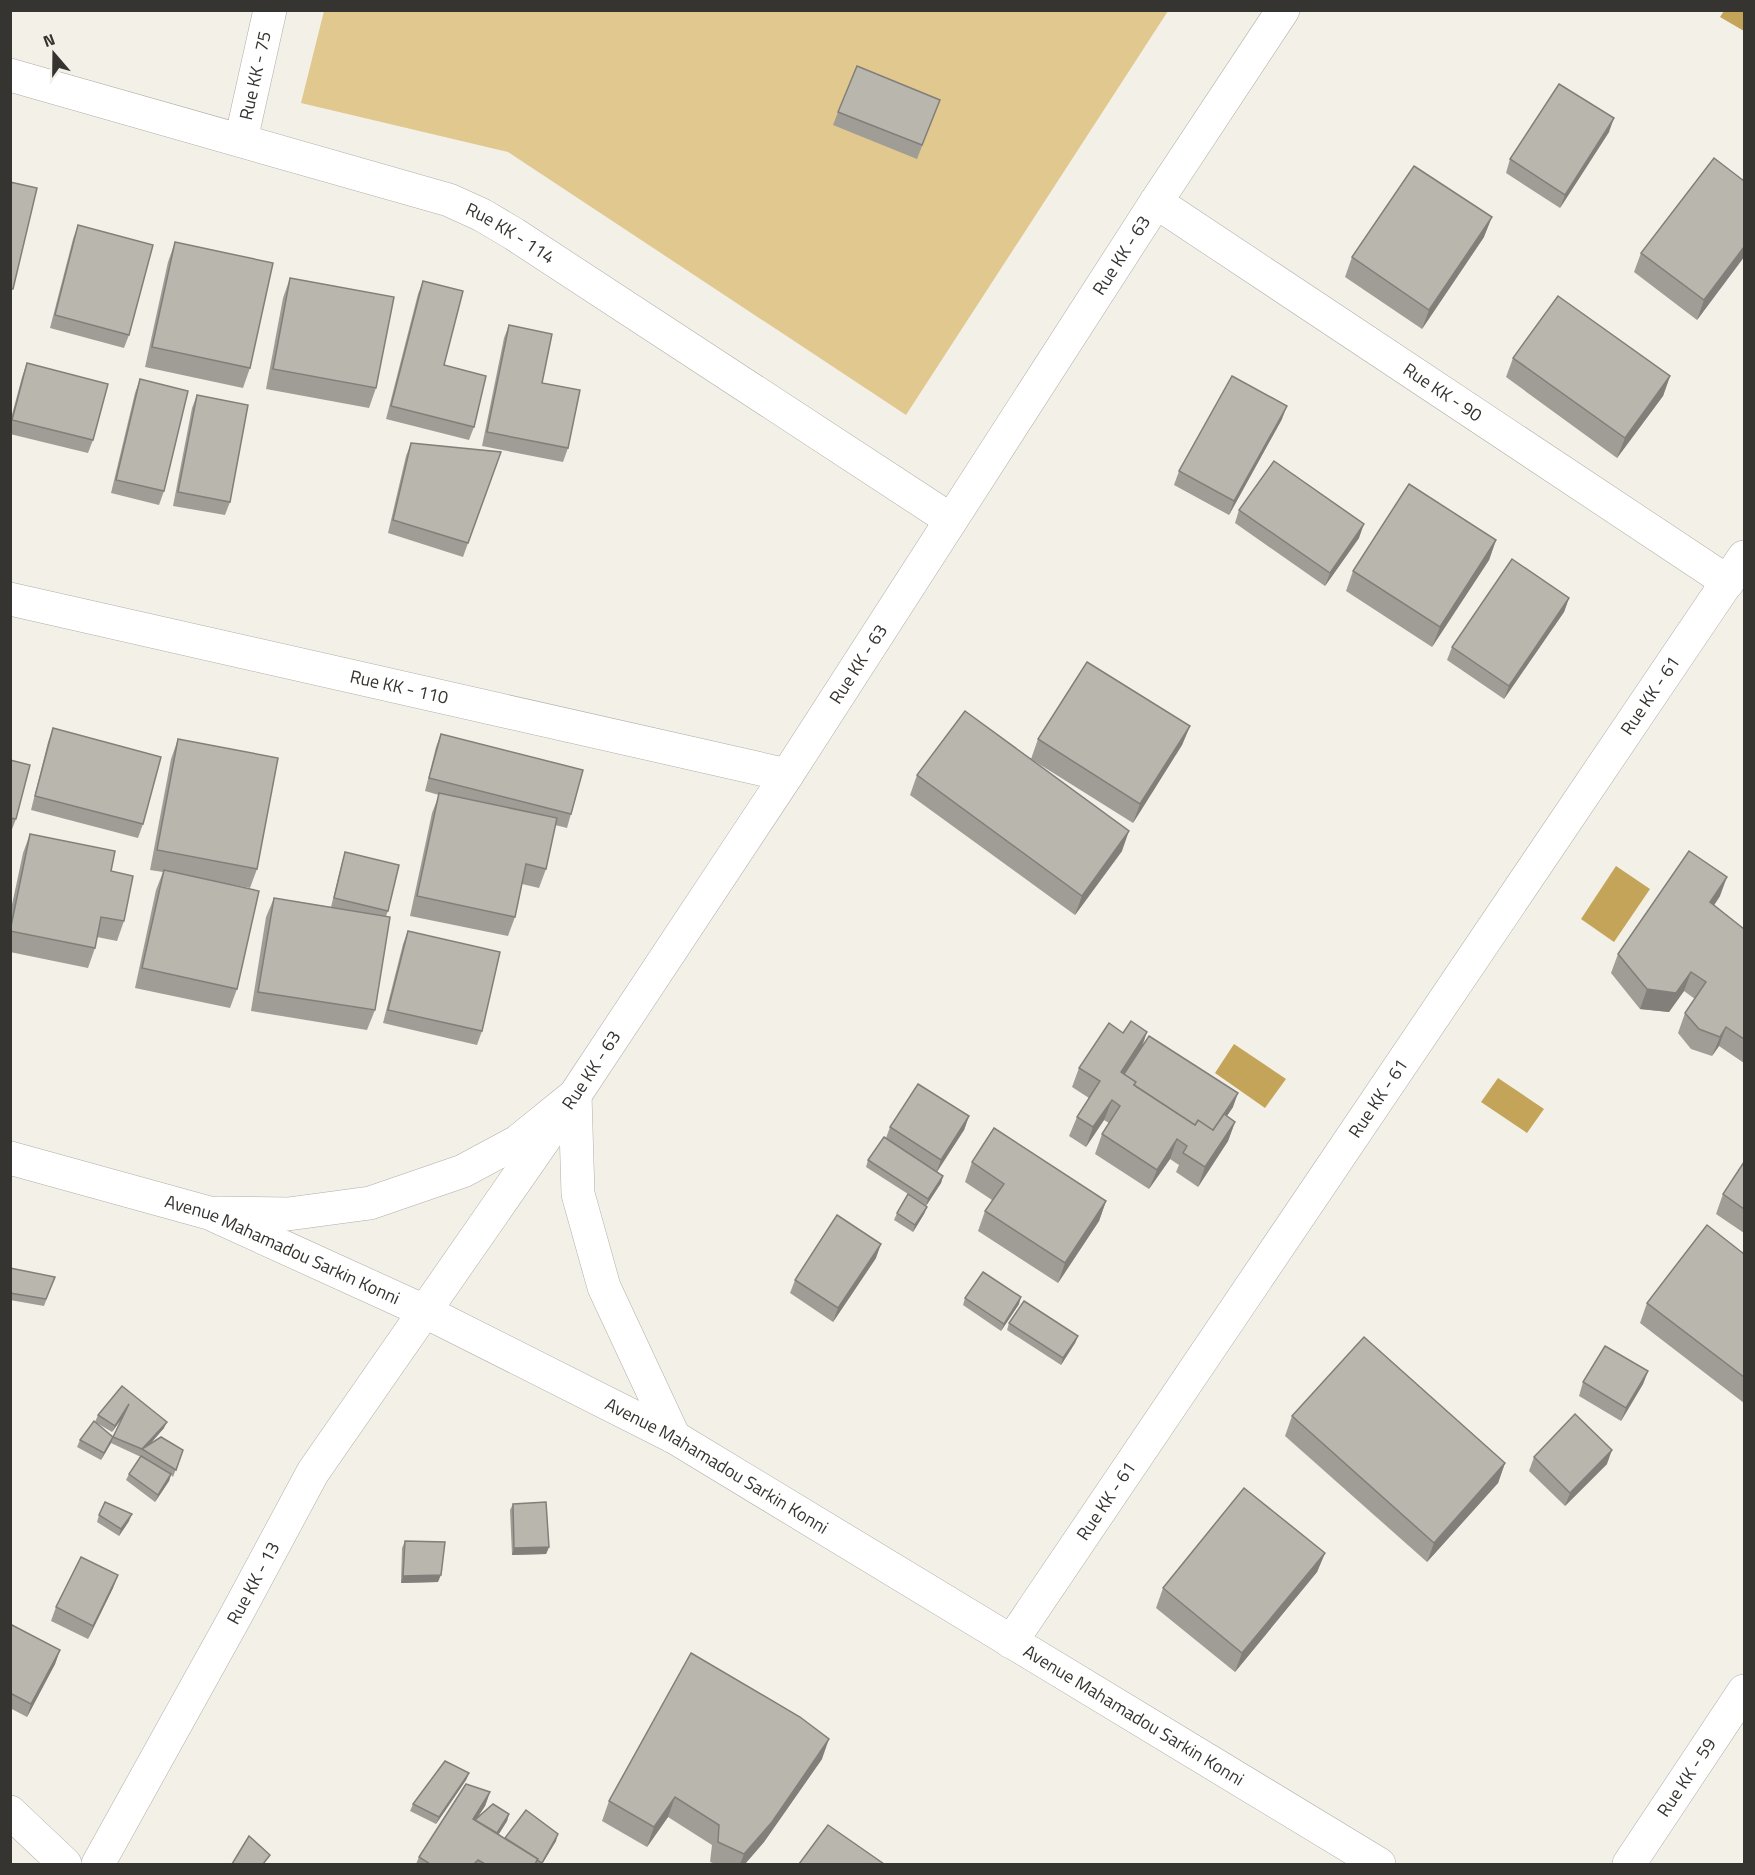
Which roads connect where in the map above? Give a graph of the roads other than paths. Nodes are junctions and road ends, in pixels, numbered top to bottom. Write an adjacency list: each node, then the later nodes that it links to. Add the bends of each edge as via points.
1 (270, 10): 4 (street, Rue KK - 75)
2 (1282, 10): 5 (street, Rue KK - 63)
3 (10, 75): 4 (street, Rue KK - 114)
4 (241, 140): 6 (street, Rue KK - 114, via 449,200 482,215)
5 (1156, 202): 6 (street, Rue KK - 63); 7 (street, Rue KK - 90)
6 (951, 520): 9 (street, Rue KK - 63)
7 (1736, 569): 15 (street, Rue KK - 61)
8 (10, 598): 9 (street, Rue KK - 110)
9 (787, 775): 10 (street, Rue KK - 63)
10 (575, 1095): 12 (street, via 517,1142 463,1171 370,1203 288,1214); 13 (street, Rue KK - 63); 14 (street, via 579,1194 604,1287)
11 (10, 1158): 12 (street, Avenue Mahamadou Sarkin Konni)
12 (209, 1213): 13 (street, Avenue Mahamadou Sarkin Konni)
13 (424, 1311): 14 (street, Avenue Mahamadou Sarkin Konni); 19 (street, Rue KK - 13, via 313,1472)
14 (674, 1437): 15 (street, Avenue Mahamadou Sarkin Konni)
15 (1011, 1642): 20 (street, Avenue Mahamadou Sarkin Konni)
16 (1744, 1691): 21 (street, Rue KK - 59)
17 (10, 1812): 18 (street)
18 (65, 1864)
19 (98, 1864)
20 (1378, 1864)
21 (1629, 1864)

